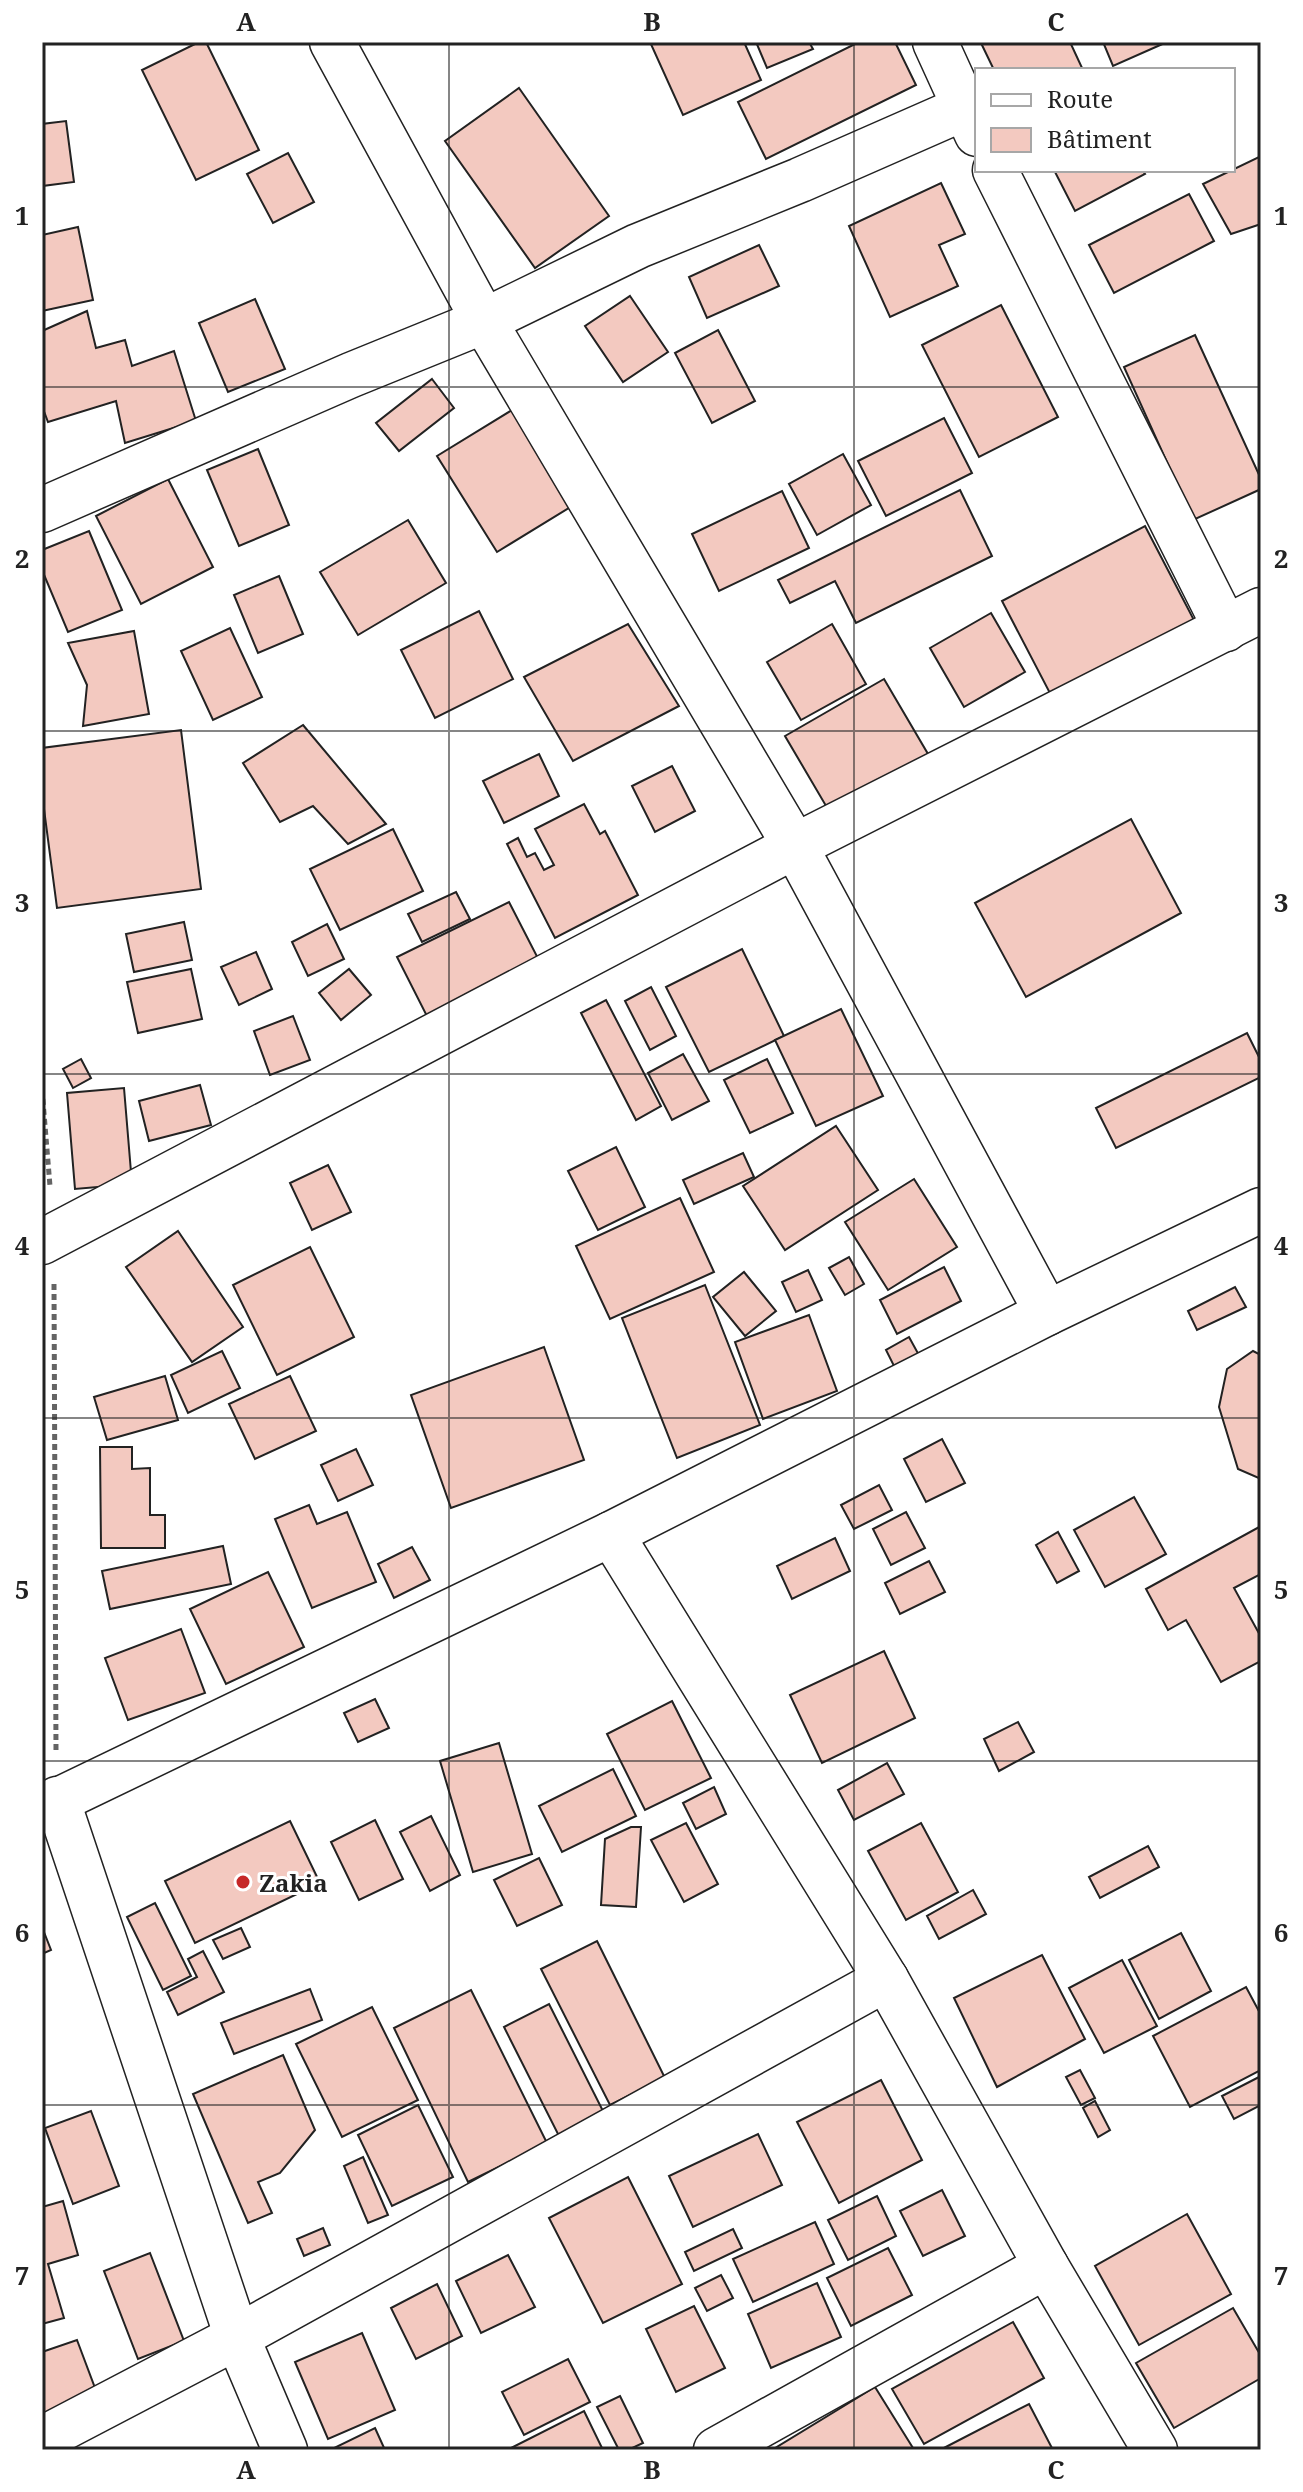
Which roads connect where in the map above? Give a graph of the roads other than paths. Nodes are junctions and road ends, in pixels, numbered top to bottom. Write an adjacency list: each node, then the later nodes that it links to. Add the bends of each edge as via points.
1 (332, 42): 5 (street)
2 (935, 42): 3 (street)
3 (970, 121): 5 (street, via 800,180 638,246)
4 (996, 172): 7 (street)
5 (484, 321): 6 (street); 8 (street)
6 (42, 510)
7 (1243, 619): 8 (street)
8 (795, 846): 10 (street); 11 (street)
9 (1261, 1210): 11 (street)
10 (48, 1240)
11 (1047, 1313): 12 (street)
12 (611, 1534): 13 (street); 14 (street)
13 (49, 1803): 16 (street)
14 (886, 1979): 15 (street); 16 (street)
15 (1046, 2266): 19 (street); 20 (street)
16 (237, 2337): 17 (street); 18 (street)
17 (42, 2439)
18 (285, 2450)
19 (716, 2450)
20 (1155, 2450)

